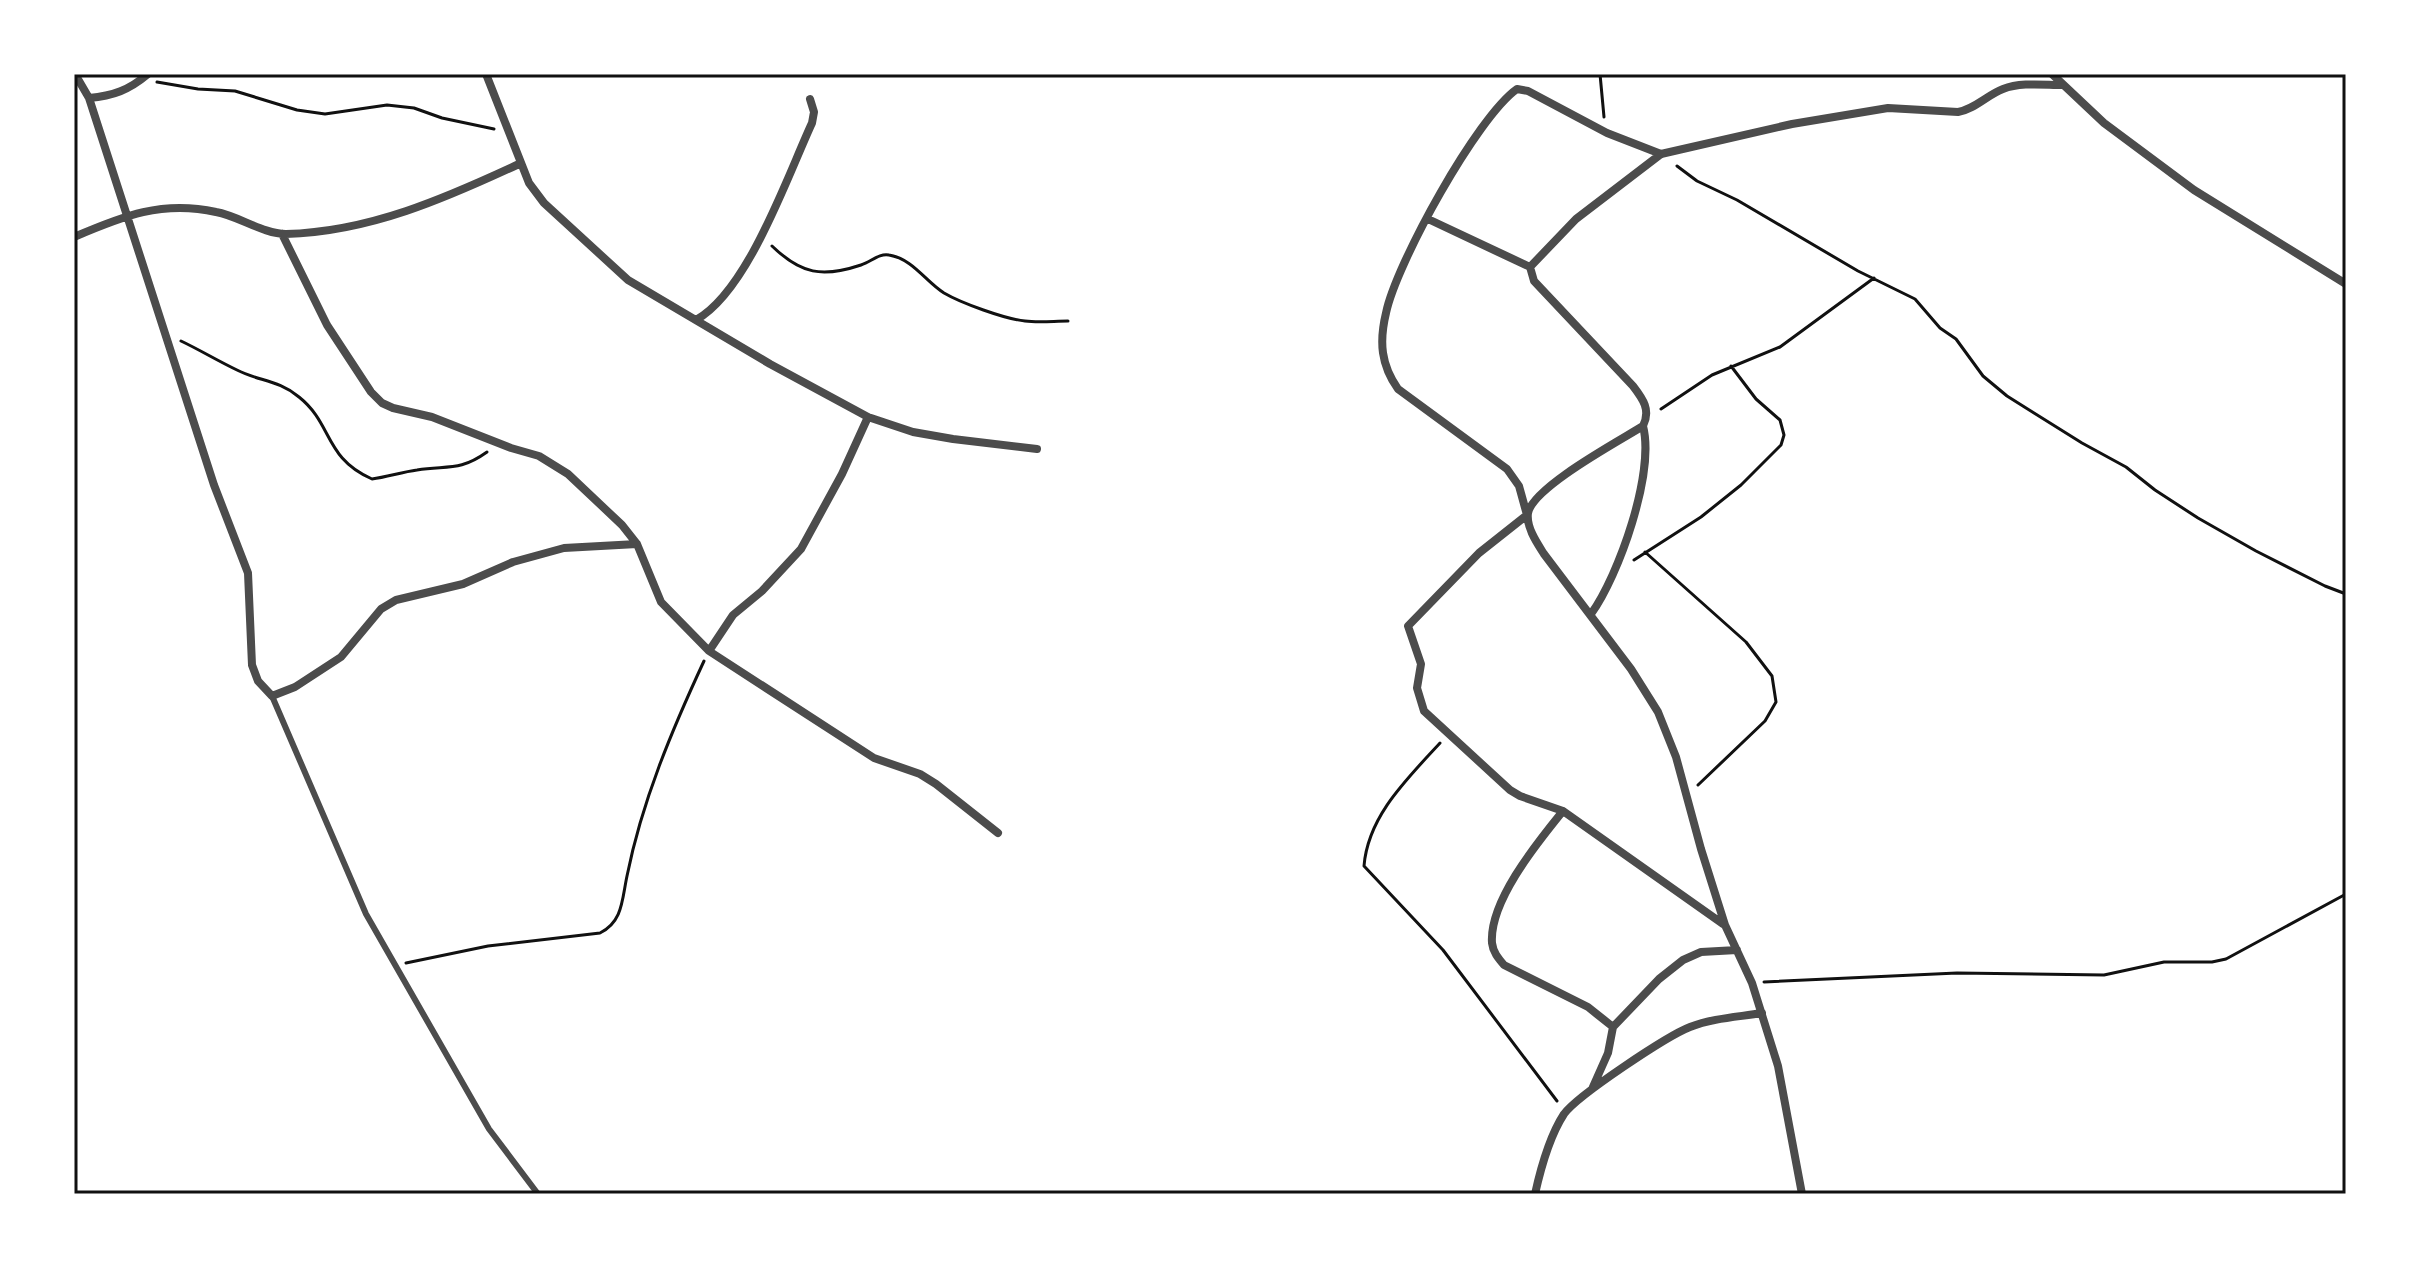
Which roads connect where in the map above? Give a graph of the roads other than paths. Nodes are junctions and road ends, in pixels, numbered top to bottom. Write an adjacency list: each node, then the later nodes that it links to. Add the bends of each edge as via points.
1 (75, 74): 6 (street)
2 (486, 74): 9 (street)
3 (2052, 74): 5 (street)
4 (145, 77): 6 (street, via 126,90)
5 (2062, 85): 8 (street, via 2013,85 1958,112 1888,108); 15 (street, via 2194,190)
6 (89, 98): 10 (street)
7 (810, 99): 16 (street, via 812,123 761,235 717,306)
8 (1661, 154): 11 (street, via 1517,89 1475,136); 14 (street, via 1576,219)
9 (519, 164): 12 (street, via 453,195 388,216 340,229); 16 (street, via 544,203 603,258 628,280)
10 (128, 215): 12 (street, via 154,208 217,212); 13 (street); 24 (street, via 214,485 248,573 252,665)
11 (1428, 219): 14 (street); 20 (street, via 1393,285 1385,316 1385,370 1398,389 1507,469 1519,486)
12 (282, 234): 21 (street, via 327,325 382,403 539,456 568,474)
13 (74, 237)
14 (1530, 267): 18 (street, via 1534,281 1633,386 1645,403)
15 (2346, 284)
16 (696, 320): 17 (street)
17 (868, 417): 19 (street, via 913,432); 23 (street, via 801,549 733,615)
18 (1645, 422): 20 (street, via 1566,474 1533,502); 22 (street, via 1647,458 1614,574)
19 (1037, 449)
20 (1527, 515): 22 (street, via 1544,554); 25 (street, via 1479,553 1408,626 1421,664 1418,699 1424,711 1510,790)
21 (637, 544): 23 (street, via 661,602); 24 (street, via 564,548 463,584 396,600 381,609 341,657)
22 (1591, 614): 27 (street, via 1658,712)
23 (709, 651): 26 (street, via 874,758 936,784)
24 (272, 696): 32 (lane, via 366,914 489,1129)
25 (1563, 811): 27 (street); 30 (street, via 1526,855 1509,888 1495,923 1494,953 1504,965 1588,1007)
26 (998, 833)
27 (1725, 925): 28 (street)
28 (1737, 950): 29 (street); 30 (street, via 1701,952 1683,960)
29 (1762, 1013): 31 (street, via 1689,1027); 34 (street, via 1778,1066)
30 (1613, 1027): 31 (street)
31 (1592, 1090): 33 (street, via 1565,1112)
32 (538, 1194)
33 (1535, 1194)
34 (1802, 1194)

